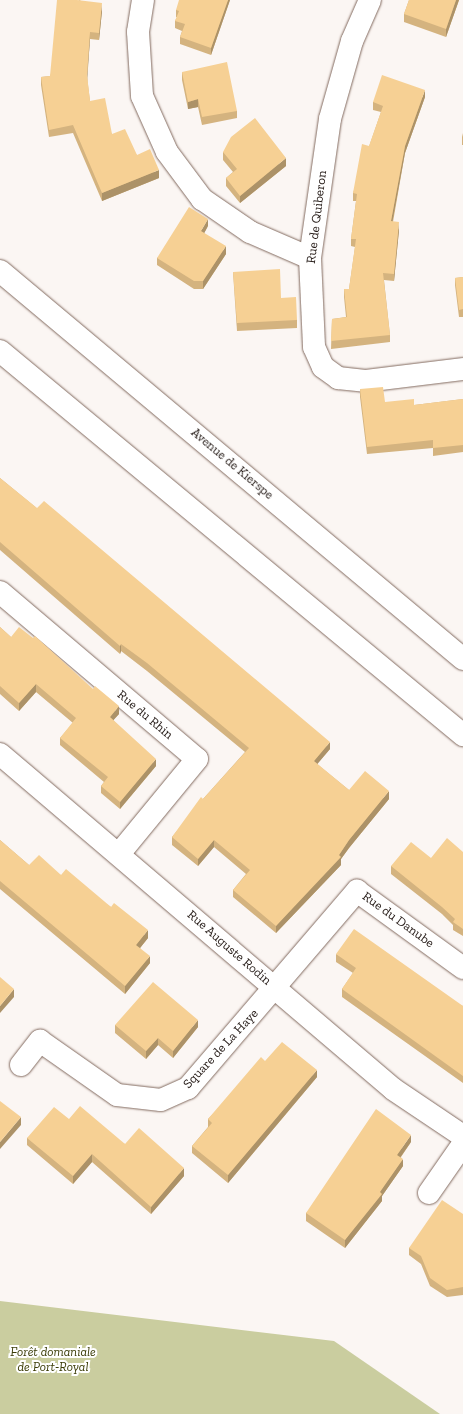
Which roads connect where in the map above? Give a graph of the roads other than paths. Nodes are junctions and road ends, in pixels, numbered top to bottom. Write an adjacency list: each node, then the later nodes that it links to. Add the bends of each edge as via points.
1 (143, 0): 3 (street, via 138,32 142,96 167,152 202,198 250,232)
2 (370, 0): 3 (street, Rue de Quiberon, via 352,41 330,119)
3 (310, 258): 6 (street, Rue de Quiberon, via 314,347 323,367 338,378 365,381)
4 (0, 271): 8 (street, Avenue de Kierspe)
5 (0, 350): 9 (street)
6 (463, 369)
7 (0, 592): 11 (street, Rue du Rhin, via 197,759)
8 (463, 659)
9 (463, 735)
10 (0, 754): 11 (street, Rue Auguste Rodin)
11 (119, 854): 13 (street, Rue Auguste Rodin)
12 (463, 968): 13 (street, Rue du Danube, via 357,891)
13 (277, 989): 14 (street, Square de La Haye, via 188,1088 161,1100 117,1095 40,1041); 15 (street, Rue Auguste Rodin, via 393,1089)
14 (21, 1065)
15 (463, 1136)
16 (463, 1144): 17 (street)
17 (429, 1193)

